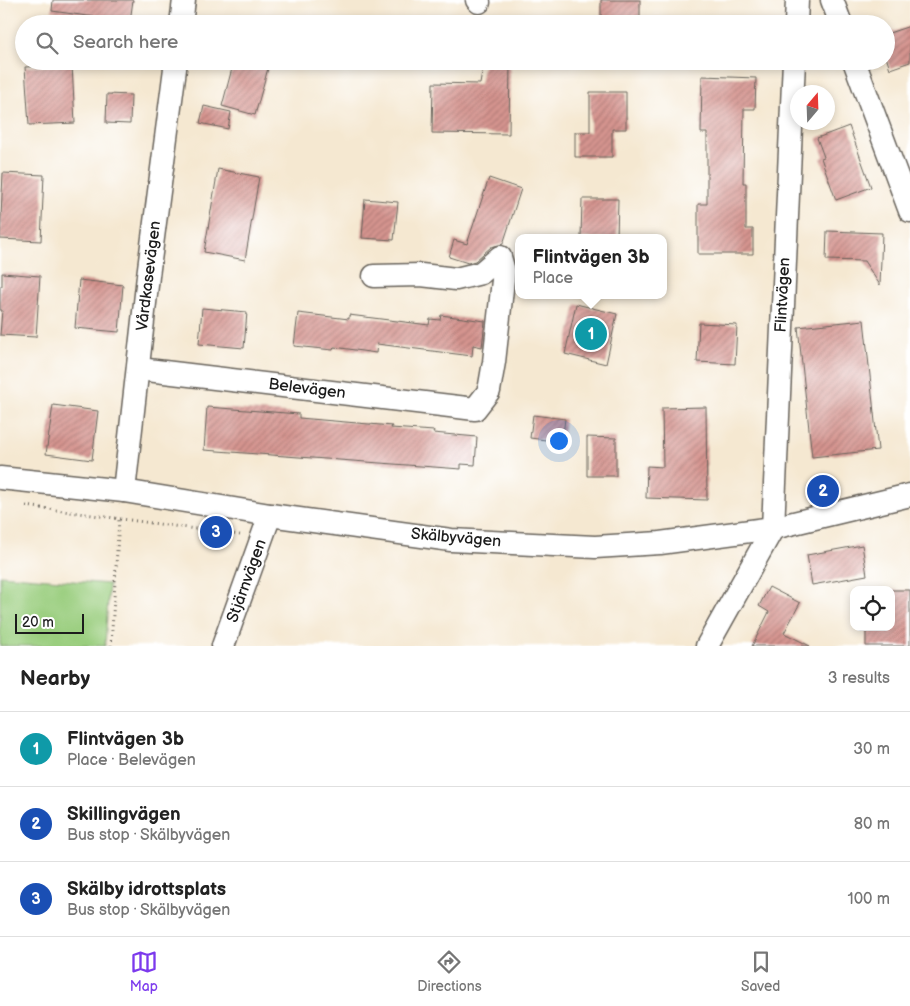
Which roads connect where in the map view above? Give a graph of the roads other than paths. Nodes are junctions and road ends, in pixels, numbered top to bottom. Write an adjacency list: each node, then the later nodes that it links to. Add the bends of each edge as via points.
1 (184, 0): 4 (street)
2 (797, 0): 5 (street)
3 (832, 0): 6 (street)
4 (182, 15)
5 (796, 15)
6 (838, 15)
7 (175, 70): 12 (street, Vårdkasevägen)
8 (794, 70): 17 (street, Flintvägen)
9 (857, 70): 10 (street)
10 (910, 211)
11 (374, 276): 12 (street, Belevägen, via 421,275 456,279 481,273 500,257 504,271 494,362 489,391 475,409)
12 (139, 369): 14 (street, Vårdkasevägen)
13 (0, 478): 14 (street, Skälbyvägen)
14 (124, 491): 16 (street, Skälbyvägen)
15 (910, 495): 17 (street, Skälbyvägen)
16 (270, 515): 17 (street, Skälbyvägen, via 451,540 595,547 660,543); 18 (street, Stjärnvägen)
17 (772, 528): 19 (street)
18 (219, 637)
19 (707, 646)

